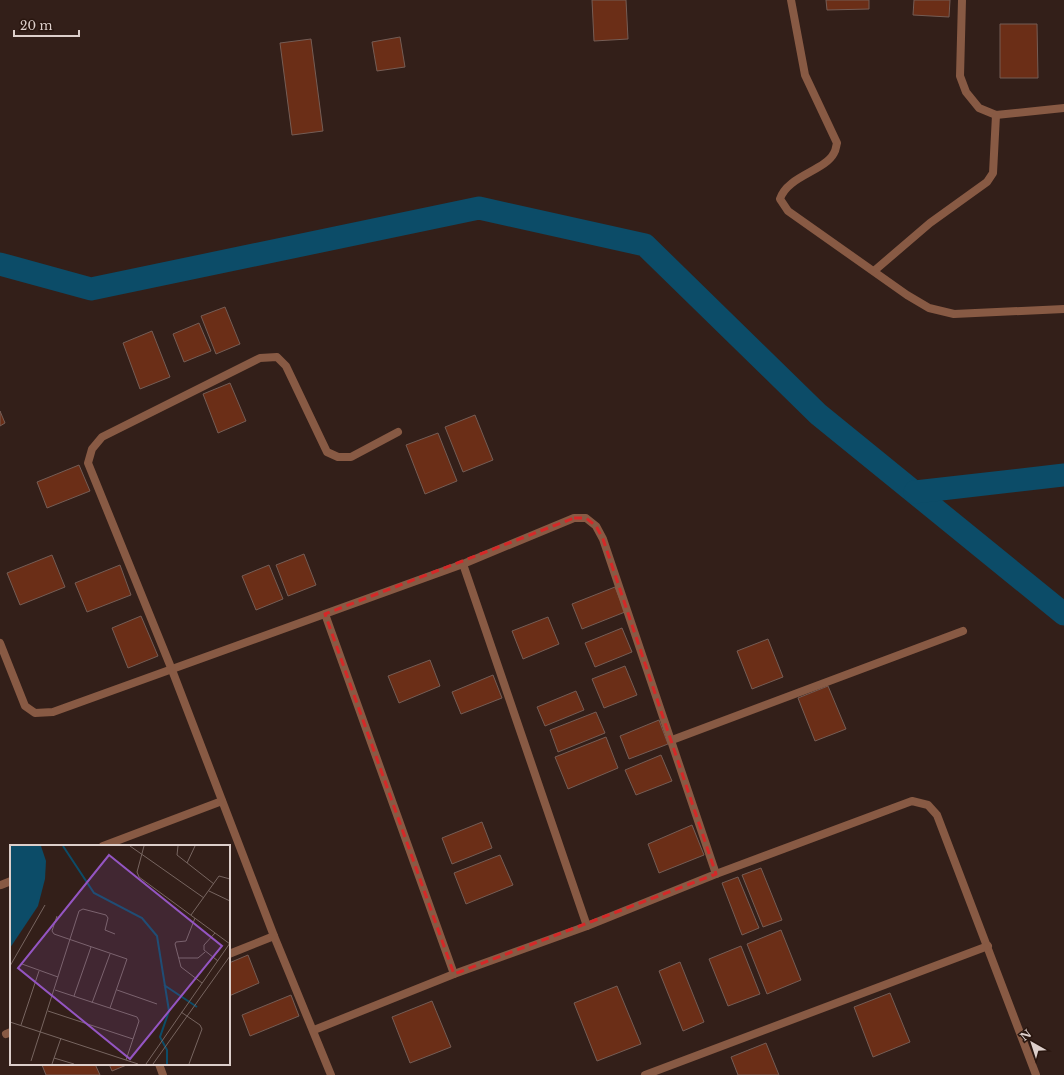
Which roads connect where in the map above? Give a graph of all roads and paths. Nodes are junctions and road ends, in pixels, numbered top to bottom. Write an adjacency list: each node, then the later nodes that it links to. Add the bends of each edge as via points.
1 (791, 0): 5 (street, via 805,76 836,143 835,152 830,158 794,182 782,193 780,199 788,211)
2 (962, 0): 4 (street, via 960,76 966,92 979,108)
3 (1064, 108): 4 (street)
4 (996, 115): 5 (street, via 993,173 987,182 930,223)
5 (874, 271): 6 (street, via 929,308 954,314)
6 (1064, 309)
7 (398, 432): 12 (street, via 351,457 338,457 327,452 286,366 277,357 269,357 260,358 102,437 92,449 88,464)
8 (463, 564): 9 (street); 13 (street, via 574,518 586,518 596,526); 19 (street)
9 (325, 614): 12 (street); 23 (street)
10 (963, 631): 13 (street)
11 (0, 643): 12 (street, via 25,706 35,713 53,712)
12 (172, 670): 14 (street)
13 (672, 740): 16 (street)
14 (222, 801): 15 (street); 20 (street)
15 (106, 845)
16 (716, 874): 19 (street); 21 (street, via 912,802 928,805 937,815)
17 (10, 881): 18 (street)
18 (1, 885)
19 (587, 926): 23 (street)
20 (274, 936): 22 (street); 24 (street)
21 (988, 946): 28 (street); 29 (street)
22 (230, 954)
23 (454, 974): 24 (street)
24 (314, 1030): 27 (street)
25 (159, 1065): 26 (street)
26 (163, 1075)
27 (331, 1075)
28 (645, 1075)
29 (1036, 1075)

